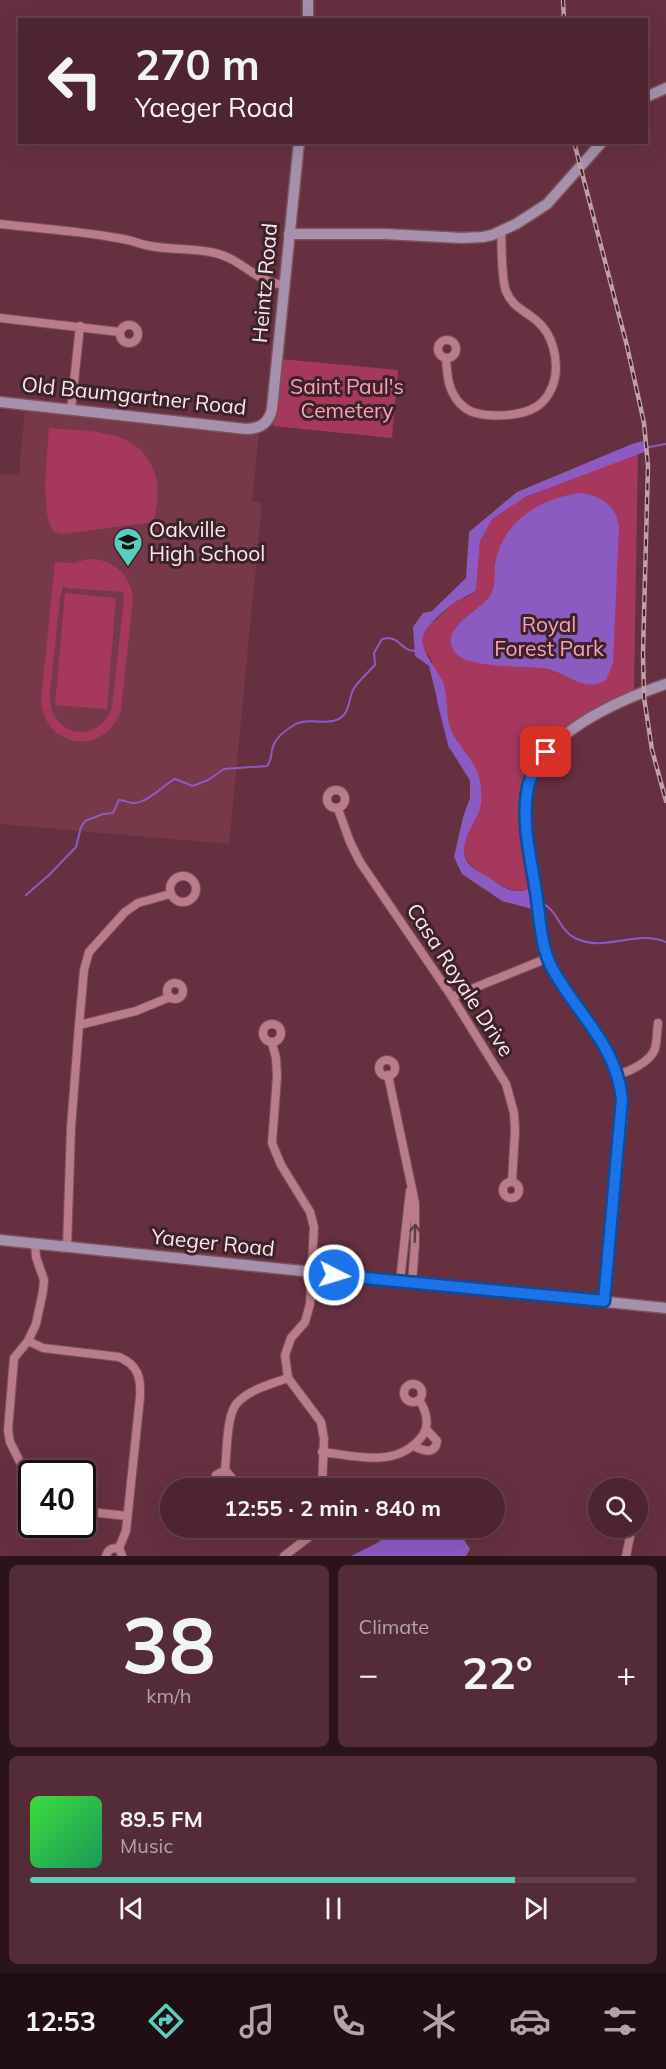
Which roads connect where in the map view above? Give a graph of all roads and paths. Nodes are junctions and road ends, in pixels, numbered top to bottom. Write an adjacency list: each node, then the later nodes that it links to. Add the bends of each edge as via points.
1 (309, 0): 2 (street)
2 (308, 18)
3 (666, 88): 4 (street)
4 (648, 96)
5 (299, 144): 9 (street, Heintz Road)
6 (600, 144): 8 (street, via 547,204)
7 (0, 224): 10 (street, via 226,255 259,278)
8 (501, 231): 9 (street, via 473,238); 14 (street, via 505,289 519,309 544,328 554,348 556,370 552,389 537,407 524,412 478,413 465,408 454,396 447,382)
9 (289, 234): 10 (street, Heintz Road)
10 (284, 285): 17 (street, Heintz Road, via 272,409)
11 (0, 318): 12 (street)
12 (80, 326): 13 (street); 16 (street)
13 (120, 332)
14 (446, 358)
15 (0, 402): 16 (street, Old Baumgartner Road)
16 (70, 410): 17 (street, Old Baumgartner Road, via 246,429)
17 (263, 425)
18 (666, 684): 21 (street, via 629,698 569,732 537,765 530,779 526,804)
19 (338, 809): 23 (street, Casa Royale Drive, via 360,862)
20 (170, 894): 25 (street, via 138,903 125,912 89,952)
21 (548, 958): 23 (street); 28 (street, via 602,1040)
22 (170, 997): 25 (street, via 136,1011)
23 (452, 997): 29 (street, Casa Royale Drive, via 506,1084 514,1113)
24 (658, 1023): 28 (street, via 651,1055)
25 (79, 1025): 33 (street)
26 (272, 1043): 34 (street, via 277,1077 272,1143 310,1212 314,1227)
27 (388, 1075): 30 (street)
28 (618, 1075): 37 (street, via 622,1113)
29 (512, 1182)
30 (410, 1184): 35 (street); 36 (street, one-way to 30, via 416,1225)
31 (0, 1240): 32 (street, Yaeger Road)
32 (35, 1243): 33 (street, Yaeger Road); 39 (street, via 44,1280 36,1324)
33 (67, 1247): 34 (street, Yaeger Road)
34 (312, 1273): 35 (street, Yaeger Road); 40 (street, via 305,1322 291,1338 285,1355)
35 (400, 1281): 36 (street, Yaeger Road)
36 (412, 1282): 37 (street, Yaeger Road)
37 (604, 1301): 38 (street, Yaeger Road)
38 (666, 1308)
39 (28, 1341): 45 (street, via 14,1358 9,1430); 49 (street, via 43,1348 119,1357 136,1369 140,1397)
40 (288, 1378): 44 (street, via 321,1422); 46 (street, via 257,1389 236,1403 230,1418)
41 (419, 1400): 42 (street, via 424,1406)
42 (426, 1429): 43 (street); 43 (street, via 437,1441 436,1446 427,1451)
43 (414, 1446): 44 (street, via 397,1456 379,1458)
44 (322, 1452): 47 (street)
45 (19, 1460)
46 (225, 1470)
47 (322, 1478)
48 (96, 1513): 49 (street)
49 (128, 1516): 52 (street)
50 (308, 1538): 54 (street)
51 (630, 1538): 55 (street)
52 (120, 1552): 53 (street, via 112,1548)
53 (106, 1556)
54 (284, 1556)
55 (626, 1556)

